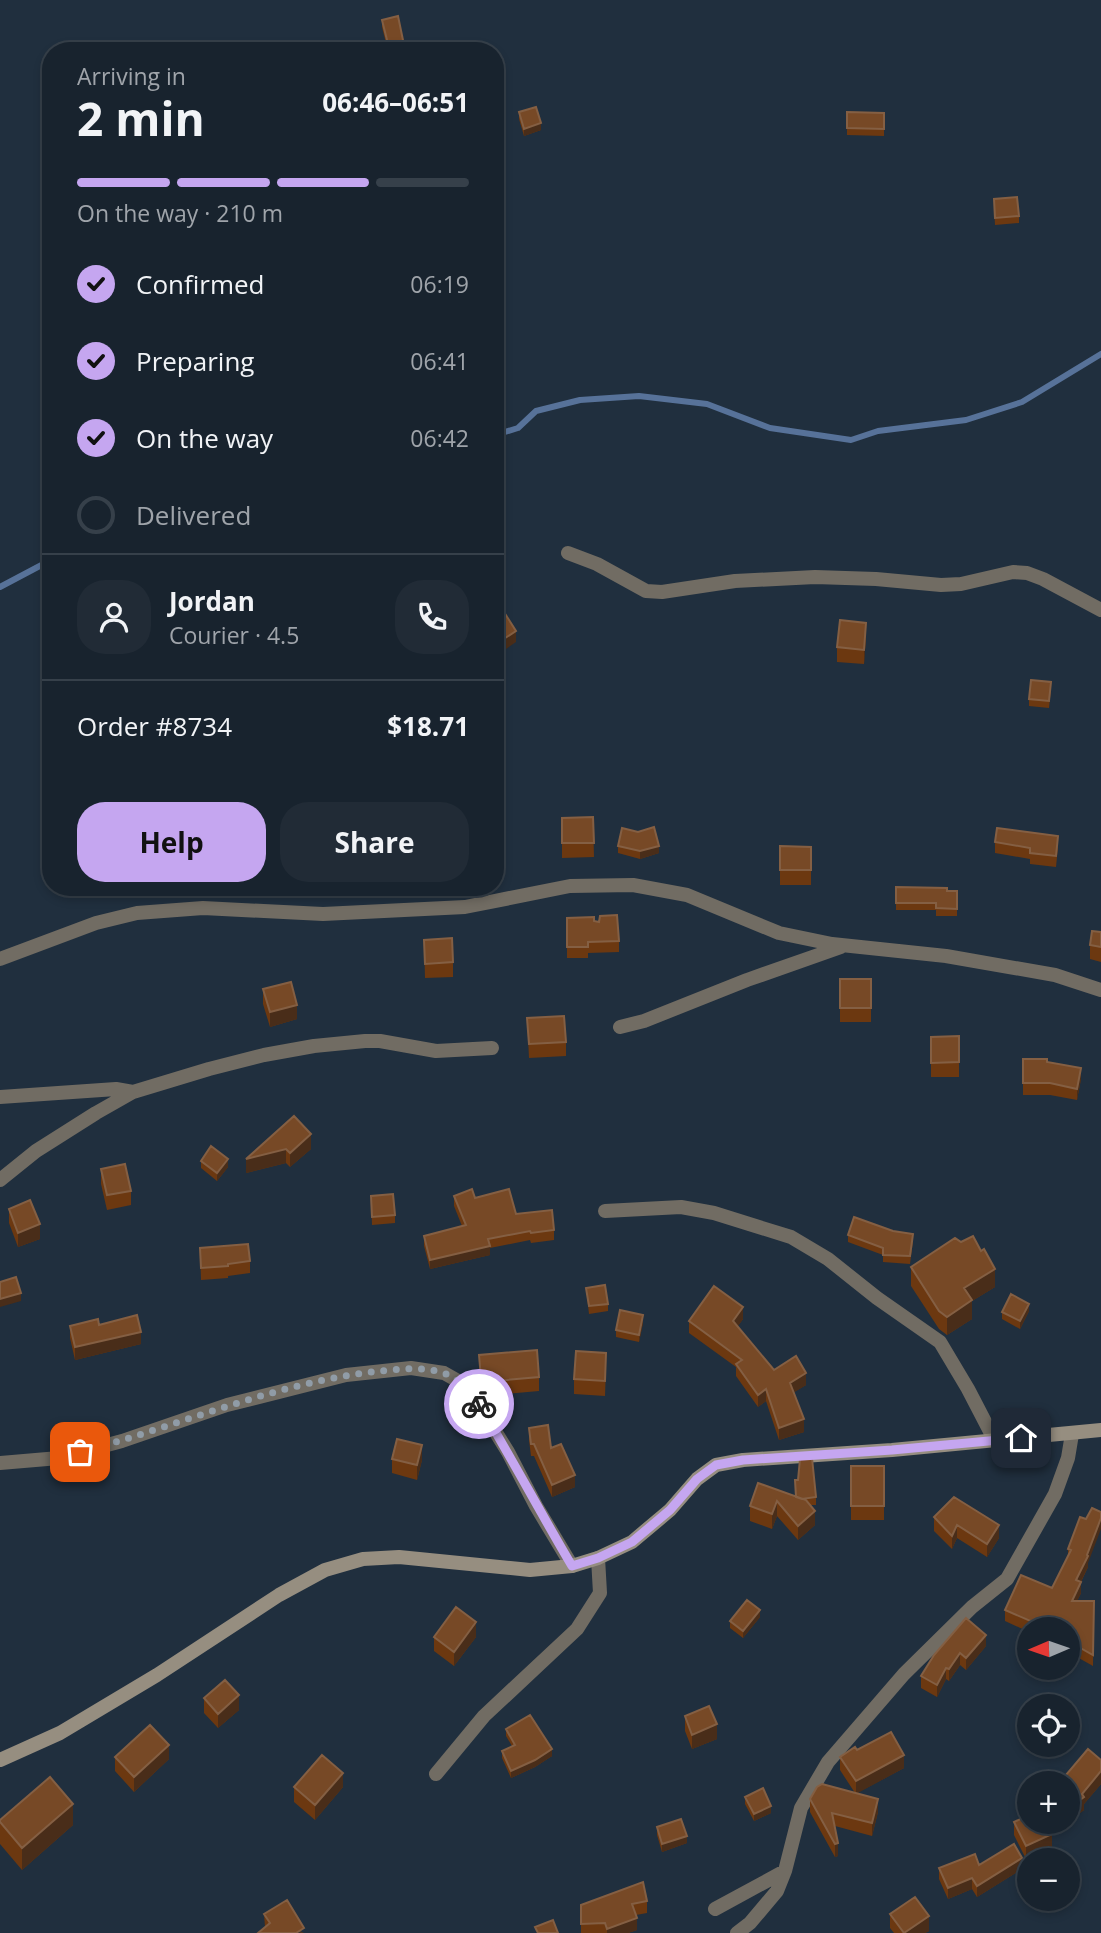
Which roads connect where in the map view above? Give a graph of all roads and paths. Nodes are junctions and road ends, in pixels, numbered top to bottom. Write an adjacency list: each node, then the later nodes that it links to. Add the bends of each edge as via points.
1 (568, 553): 2 (street, via 646,591 815,577 961,584 1013,572 1043,579)
2 (1101, 610)
3 (846, 946): 4 (street, via 779,933 687,895 633,885 570,886 465,907 323,914 203,908 137,913 96,923); 5 (street, via 946,956 1055,975); 6 (street)
4 (0, 959)
5 (1101, 990)
6 (620, 1027)
7 (492, 1048): 8 (street, via 436,1051 380,1041 314,1046 264,1055)
8 (133, 1092): 9 (street); 10 (street, via 36,1151)
9 (0, 1097)
10 (0, 1180)
11 (605, 1211): 14 (street, via 681,1207 791,1237 940,1342)
12 (1101, 1430): 13 (street)
13 (1072, 1434): 14 (street); 20 (street, via 1055,1494 1007,1579 904,1674 828,1762 802,1808)
14 (995, 1441): 16 (street, via 716,1465 632,1542)
15 (0, 1463): 17 (street, via 59,1458 227,1405 346,1375 411,1368 444,1373 460,1382 477,1402)
16 (598, 1558): 17 (street); 19 (street, via 600,1593 577,1629 484,1716)
17 (572, 1566): 18 (street, via 530,1570 399,1557 362,1559 326,1570 60,1733)
18 (0, 1760)
19 (436, 1774)
20 (785, 1871): 21 (street); 22 (street, via 778,1891)
21 (715, 1909)
22 (737, 1933)

